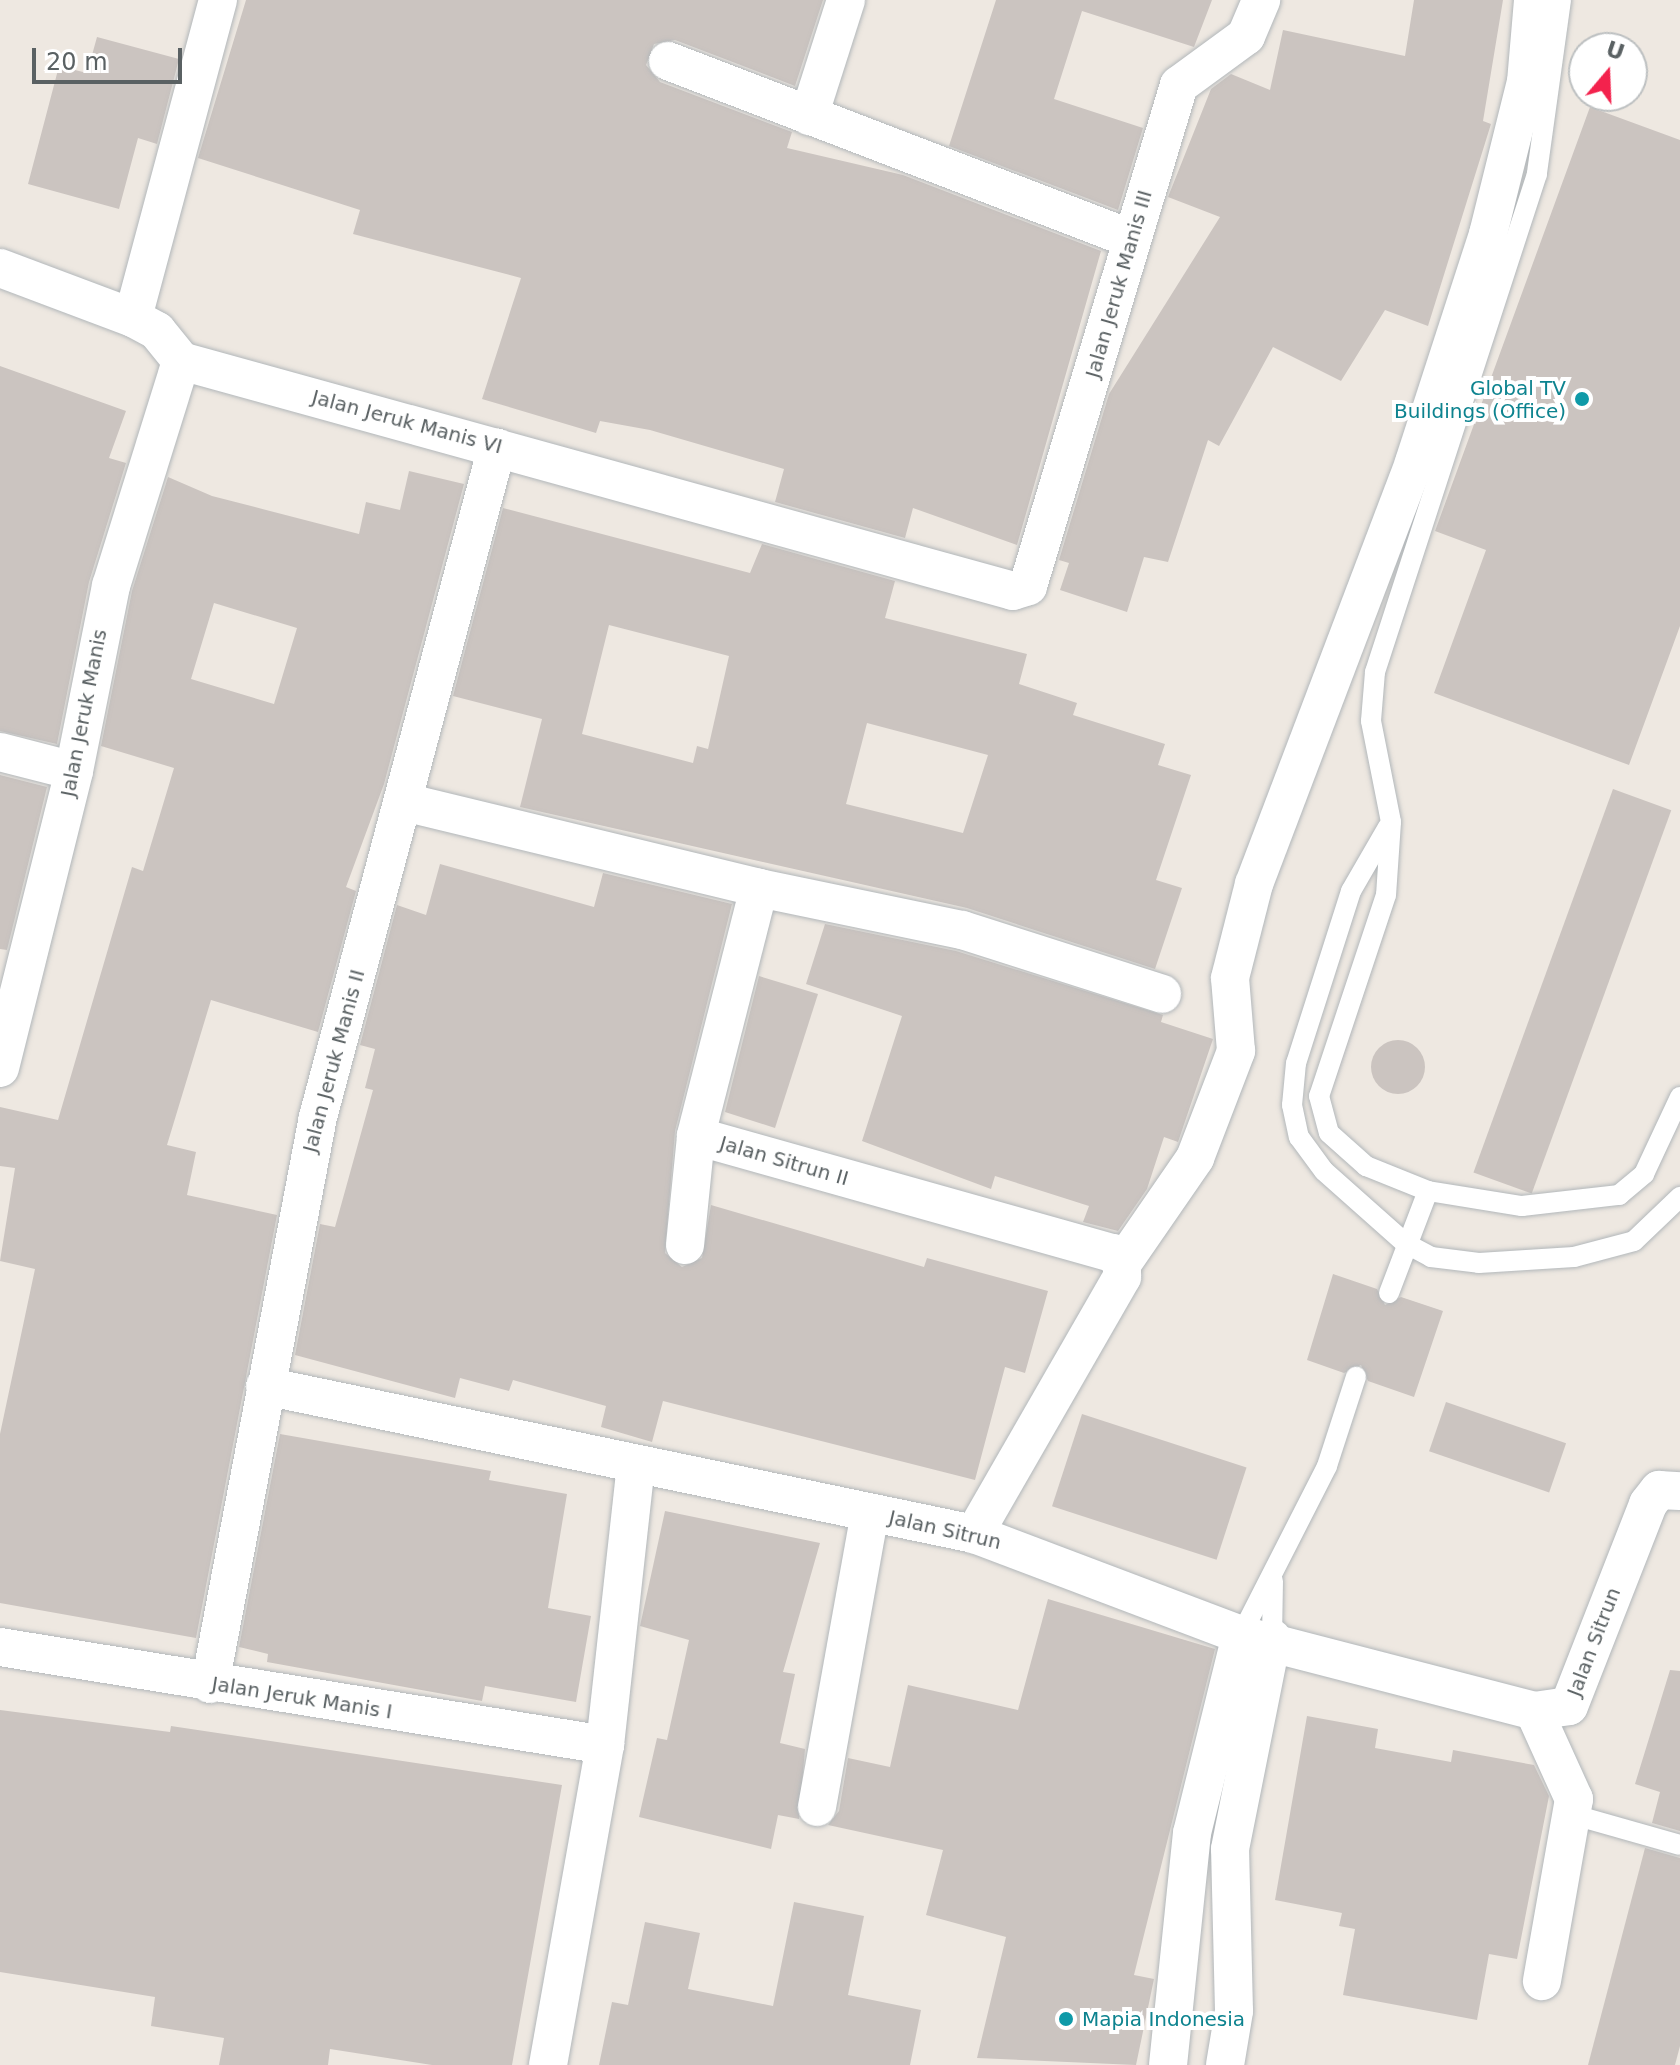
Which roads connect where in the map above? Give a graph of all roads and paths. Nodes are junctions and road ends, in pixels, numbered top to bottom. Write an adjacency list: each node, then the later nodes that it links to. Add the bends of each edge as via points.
1 (218, 0): 10 (street)
2 (846, 0): 7 (street)
3 (1261, 0): 8 (street, Jalan Jeruk Manis III, via 1246,36 1179,85)
4 (1533, 0): 27 (street, via 1526,82 1488,234 1414,462 1254,884 1230,978 1236,1051 1195,1158)
5 (1561, 0): 17 (lane, via 1537,174 1375,672 1371,721)
6 (668, 61): 7 (street)
7 (809, 116): 8 (street)
8 (1129, 238): 13 (street, Jalan Jeruk Manis III, via 1028,586)
9 (0, 268): 10 (street)
10 (133, 318): 11 (street, via 157,331)
11 (181, 361): 12 (street, Jalan Jeruk Manis VI); 15 (street, Jalan Jeruk Manis, via 111,586)
12 (497, 447): 13 (street, Jalan Jeruk Manis VI); 16 (street, Jalan Jeruk Manis II)
13 (1013, 591)
14 (0, 752): 15 (street)
15 (74, 771): 20 (street, Jalan Jeruk Manis)
16 (404, 802): 18 (street); 30 (street, Jalan Jeruk Manis II, via 318,1117)
17 (1391, 822): 23 (lane, via 1386,895 1319,1096 1329,1133 1347,1152); 25 (lane, via 1351,891 1317,982 1292,1105 1299,1137 1324,1171)
18 (759, 888): 19 (street, via 962,930); 22 (street, Jalan Sitrun II)
19 (1162, 994)
20 (0, 1068)
21 (1680, 1097): 23 (lane, via 1644,1174 1619,1195 1522,1206)
22 (696, 1136): 26 (street); 27 (street, Jalan Sitrun II, via 1113,1253)
23 (1428, 1191): 25 (lane)
24 (1680, 1197): 25 (lane, via 1634,1241 1574,1257 1479,1263 1431,1257)
25 (1405, 1243): 28 (lane)
26 (685, 1245)
27 (1122, 1264): 34 (street, via 1122,1277)
28 (1389, 1293)
29 (1356, 1377): 35 (lane, via 1327,1466)
30 (265, 1386): 31 (street, Jalan Sitrun); 38 (street, Jalan Jeruk Manis II)
31 (636, 1466): 33 (street, Jalan Sitrun); 40 (street)
32 (1679, 1490): 39 (street, Jalan Sitrun, via 1659,1490 1648,1504 1569,1706)
33 (870, 1513): 34 (street, Jalan Sitrun); 41 (street)
34 (974, 1534): 36 (street, Jalan Sitrun)
35 (1273, 1581): 36 (lane); 36 (lane)
36 (1257, 1637): 39 (street, Jalan Sitrun); 44 (street, via 1230,1849); 45 (street, via 1192,1833)
37 (0, 1647): 38 (street, Jalan Jeruk Manis I)
38 (210, 1684): 40 (street, Jalan Jeruk Manis I)
39 (1534, 1711): 42 (street, via 1573,1784)
40 (605, 1745): 47 (street)
41 (817, 1807)
42 (1571, 1814): 43 (lane); 46 (street)
43 (1680, 1845)
44 (1227, 1941): 45 (street); 49 (street, via 1234,2011)
45 (1184, 1945): 48 (street)
46 (1542, 1981)
47 (548, 2065)
48 (1168, 2065)
49 (1225, 2065)

